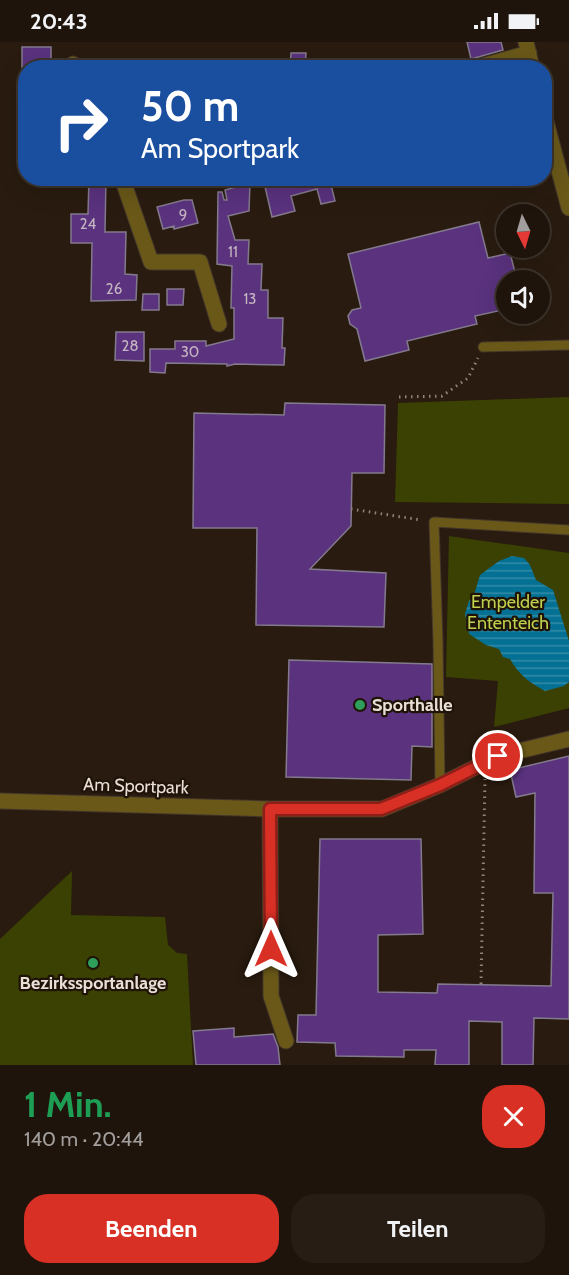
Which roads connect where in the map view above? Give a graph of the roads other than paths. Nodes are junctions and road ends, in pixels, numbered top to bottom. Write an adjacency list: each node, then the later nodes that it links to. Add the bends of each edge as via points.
1 (529, 54): 2 (street)
2 (506, 60)
3 (552, 144): 5 (street)
4 (125, 186): 6 (street, via 151,262 200,262)
5 (569, 208)
6 (219, 324)
7 (569, 345): 8 (lane)
8 (483, 347)
9 (569, 530): 11 (lane, via 434,522)
10 (569, 739): 11 (street, Am Sportpark, via 498,756)
11 (440, 785): 13 (street, Am Sportpark, via 381,809)
12 (0, 801): 13 (street, Am Sportpark)
13 (270, 809): 14 (street, via 271,996)
14 (286, 1041)

